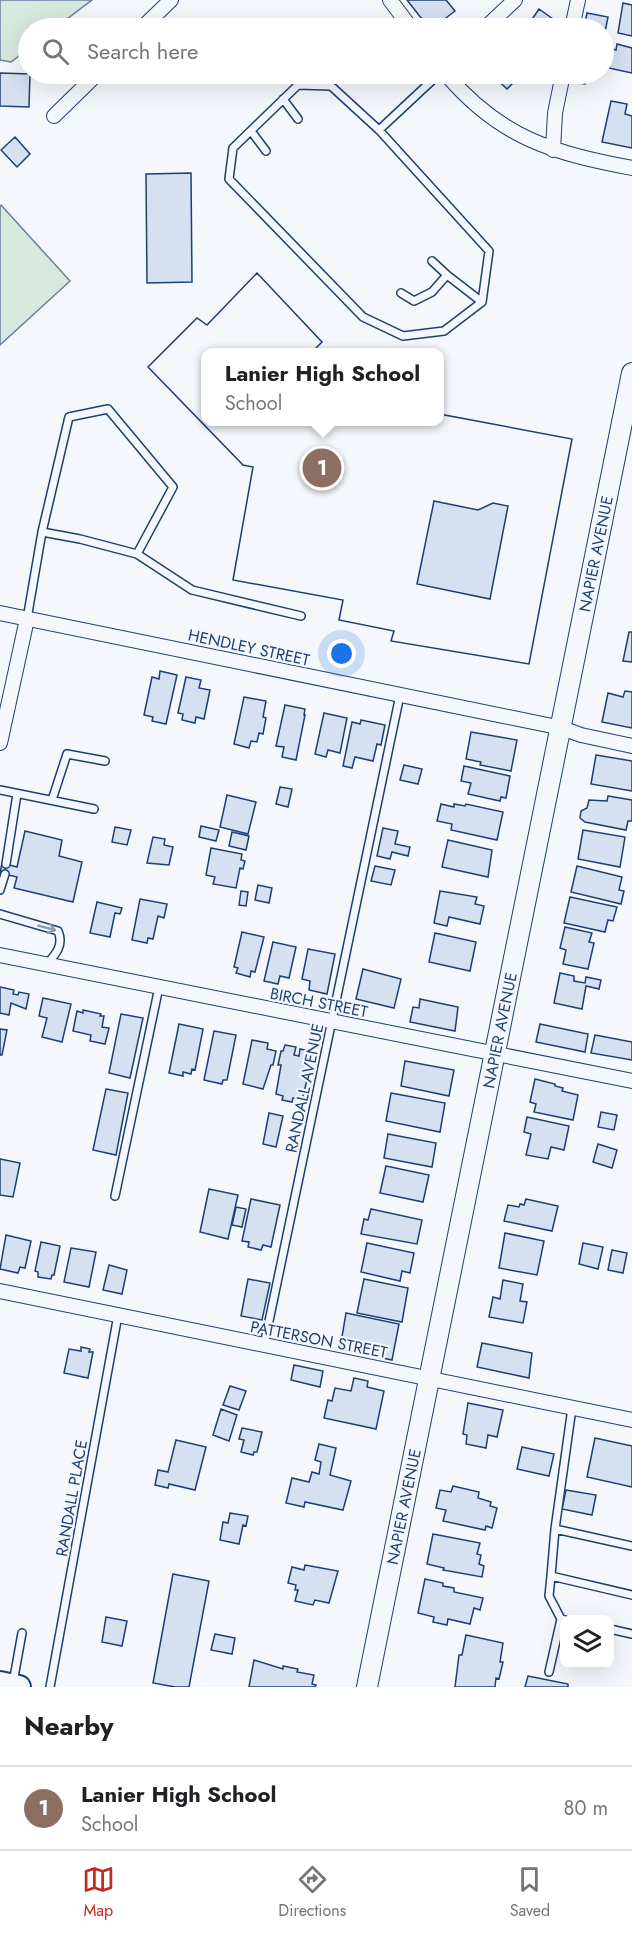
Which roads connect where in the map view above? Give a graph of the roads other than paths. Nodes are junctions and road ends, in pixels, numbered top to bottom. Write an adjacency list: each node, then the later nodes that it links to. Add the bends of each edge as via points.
1 (171, 0): 5 (street)
2 (390, 0): 6 (street)
3 (514, 0): 7 (street)
4 (578, 0): 8 (street)
5 (152, 18)
6 (404, 18)
7 (495, 18)
8 (574, 18)
9 (87, 84): 14 (street)
10 (428, 84): 16 (lane)
11 (455, 84): 18 (street, via 493,119)
12 (561, 84): 18 (street)
13 (283, 99): 15 (lane); 16 (lane, via 298,85 331,86); 17 (lane)
14 (54, 116)
15 (298, 118)
16 (379, 130): 24 (lane, via 489,251)
17 (251, 131): 19 (lane); 24 (lane, via 233,148 229,179 363,317 403,336 444,331)
18 (553, 150): 20 (street)
19 (266, 151)
20 (632, 168)
21 (432, 261): 22 (lane)
22 (447, 276): 23 (lane, via 432,292 414,301); 24 (lane)
23 (401, 293)
24 (482, 302)
25 (632, 373): 26 (street, NAPIER AVENUE)
26 (628, 410): 34 (street, NAPIER AVENUE)
27 (42, 532): 28 (lane); 28 (lane, via 69,417 108,409 173,487); 31 (lane)
28 (136, 554): 30 (lane, via 192,590)
29 (0, 613): 31 (street, HENDLEY STREET)
30 (302, 616)
31 (27, 619): 32 (street); 33 (street, HENDLEY STREET)
32 (5, 694): 35 (street)
33 (400, 695): 34 (street, HENDLEY STREET); 49 (lane, RANDALL AVENUE)
34 (562, 728): 36 (street, HENDLEY STREET); 50 (street, NAPIER AVENUE)
35 (0, 743)
36 (632, 746)
37 (105, 761): 40 (lane, via 67,754)
38 (0, 790): 39 (lane)
39 (17, 794): 40 (lane); 42 (lane)
40 (52, 800): 41 (lane)
41 (94, 809)
42 (6, 864)
43 (5, 874): 44 (lane)
44 (0, 890)
45 (0, 914): 47 (lane, one-way to 47, via 58,931 58,951)
46 (0, 955): 47 (street, BIRCH STREET)
47 (47, 965): 48 (street, BIRCH STREET)
48 (159, 987): 49 (street, BIRCH STREET); 52 (lane)
49 (331, 1021): 50 (street, BIRCH STREET); 55 (lane, RANDALL AVENUE)
50 (495, 1054): 51 (street, BIRCH STREET); 56 (street, NAPIER AVENUE)
51 (632, 1080)
52 (115, 1196)
53 (0, 1291): 54 (street, PATTERSON STREET)
54 (118, 1315): 55 (street, PATTERSON STREET); 70 (lane, RANDALL PLACE)
55 (264, 1345): 56 (street, PATTERSON STREET)
56 (431, 1378): 57 (street, PATTERSON STREET); 71 (street, NAPIER AVENUE)
57 (572, 1407): 58 (street, PATTERSON STREET); 59 (lane)
58 (632, 1420)
59 (555, 1529): 60 (lane); 61 (lane)
60 (632, 1546)
61 (551, 1576): 62 (lane); 63 (lane, via 549,1596)
62 (632, 1595)
63 (561, 1615)
64 (560, 1630): 68 (lane)
65 (614, 1630): 67 (lane)
66 (22, 1633): 69 (lane)
67 (632, 1634)
68 (549, 1672)
69 (10, 1685)
70 (50, 1687)
71 (367, 1687)

